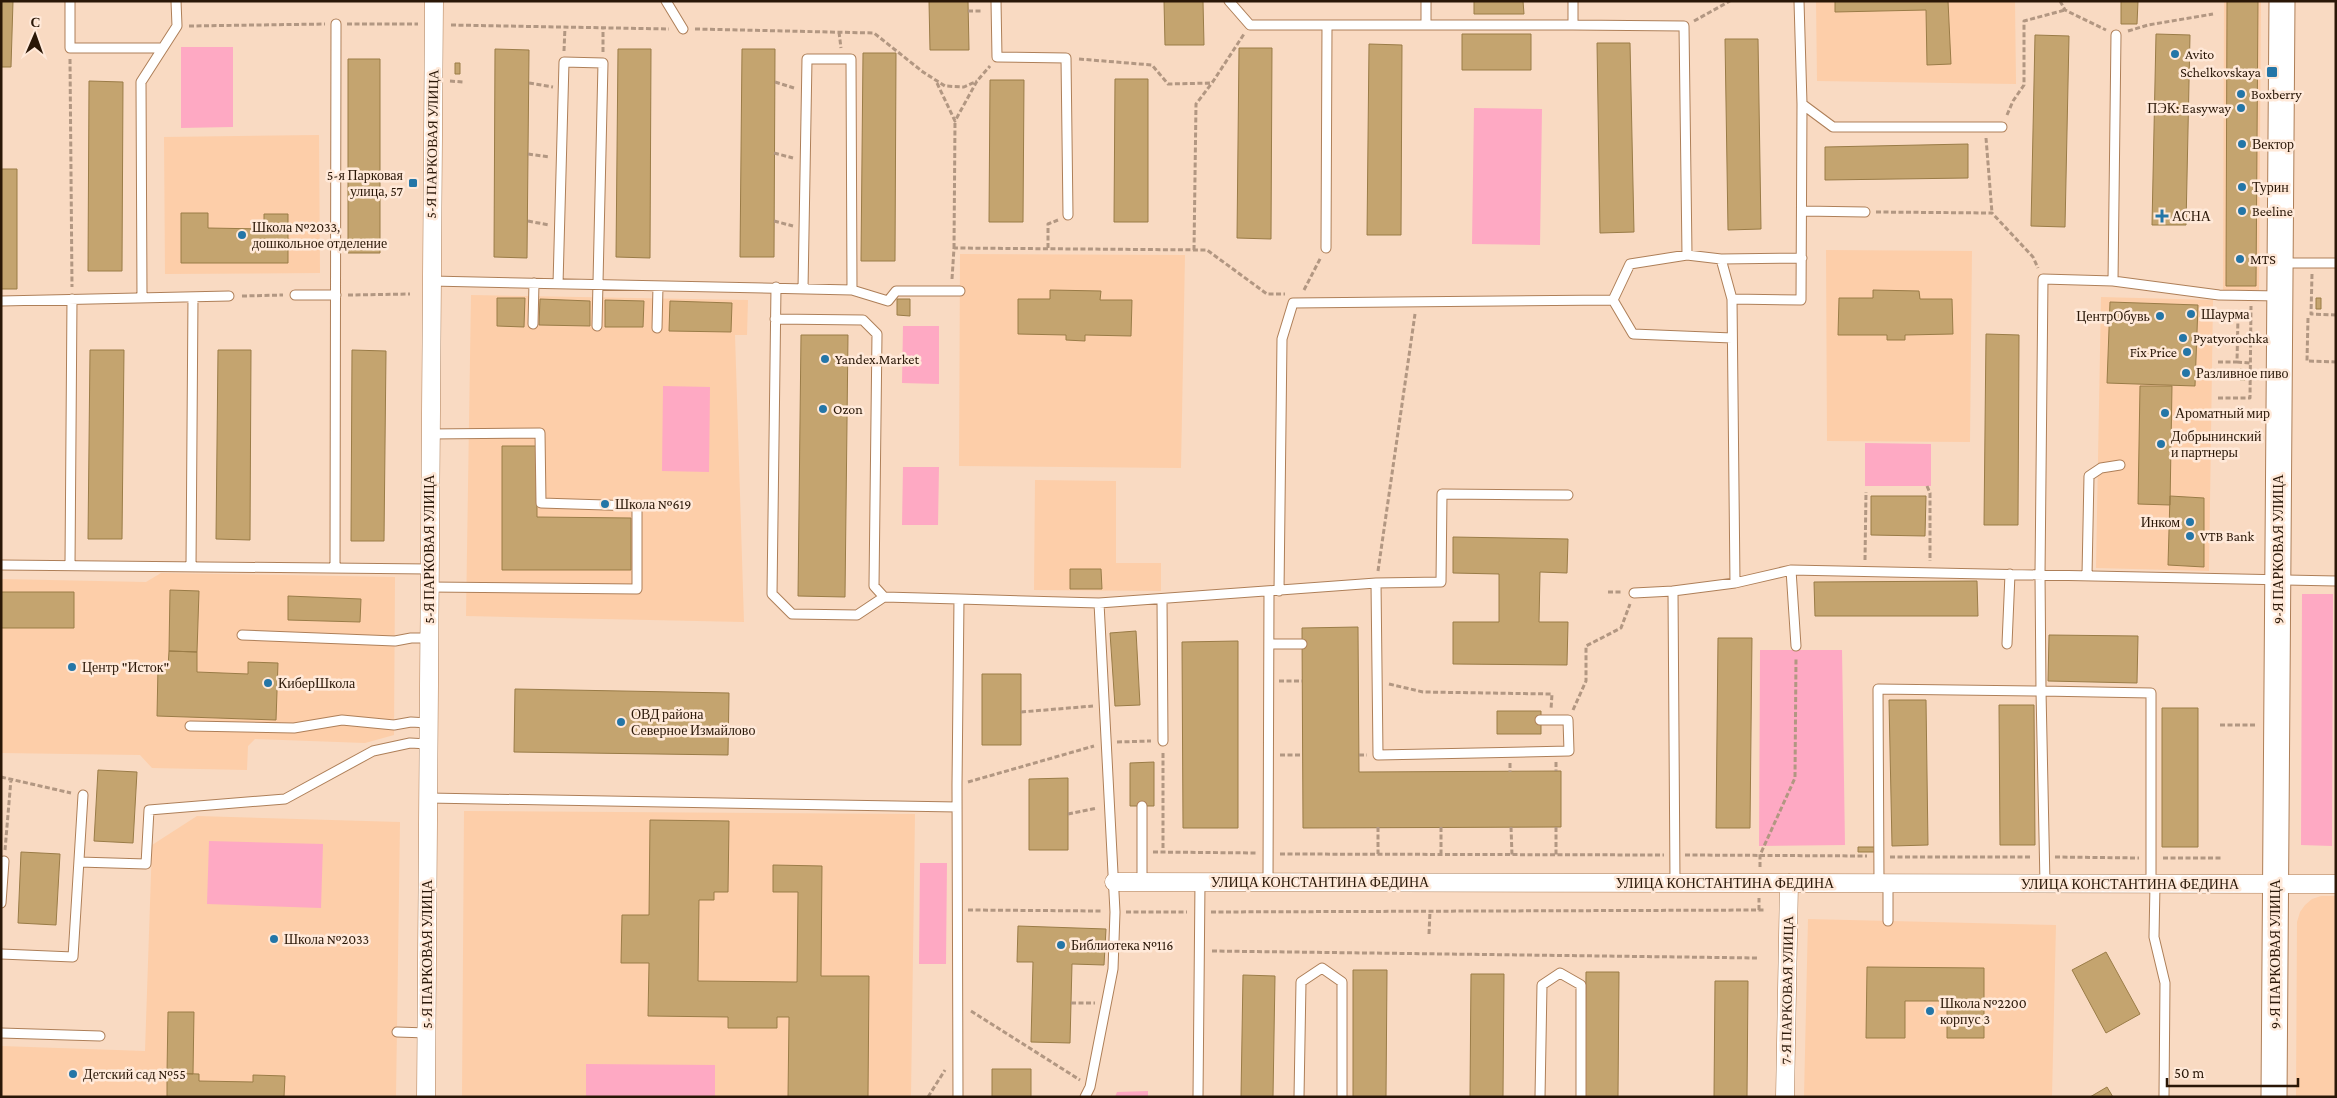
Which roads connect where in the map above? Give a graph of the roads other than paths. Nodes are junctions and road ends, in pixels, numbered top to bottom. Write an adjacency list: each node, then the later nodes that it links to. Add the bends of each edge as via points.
1 (70, 1): 17 (lane, via 70,48)
2 (176, 1): 17 (lane, via 177,26)
3 (434, 1): 29 (street, 5-Я ПАРКОВАЯ УЛИЦА, via 442,24)
4 (666, 1): 15 (lane)
5 (996, 1): 22 (lane, via 997,57 1066,58)
6 (1229, 1): 12 (lane, via 1250,26)
7 (1426, 1): 13 (lane)
8 (1573, 1): 14 (lane)
9 (1798, 1): 18 (lane)
10 (2282, 1): 27 (main road, 9-Я ПАРКОВАЯ УЛИЦА)
11 (336, 24): 40 (lane)
12 (1327, 25): 13 (lane); 23 (lane)
13 (1426, 25): 14 (lane)
14 (1573, 25): 24 (lane, via 1684,26)
15 (683, 29)
16 (2116, 35): 30 (lane)
17 (163, 48): 44 (lane, via 141,82)
18 (1802, 104): 19 (lane, via 1833,126); 20 (lane)
19 (2002, 128)
20 (1803, 211): 21 (lane); 25 (lane)
21 (1865, 212)
22 (1068, 216)
23 (1326, 248)
24 (1687, 255): 26 (lane); 47 (lane, via 1630,264)
25 (1802, 258): 26 (lane); 46 (lane, via 1801,300)
26 (1721, 259): 46 (lane)
27 (2280, 262): 28 (lane); 42 (main road, 9-Я ПАРКОВАЯ УЛИЦА)
28 (2336, 263)
29 (431, 281): 31 (lane); 54 (street, 5-Я ПАРКОВАЯ УЛИЦА)
30 (2113, 281): 42 (lane, via 2219,295); 64 (lane, via 2043,279)
31 (534, 283): 32 (lane); 50 (lane)
32 (558, 284): 33 (lane); 33 (lane, via 564,62 602,63)
33 (597, 285): 34 (lane); 51 (lane)
34 (658, 286): 35 (lane); 52 (lane)
35 (776, 288): 36 (lane); 49 (lane)
36 (803, 289): 37 (lane); 37 (lane, via 807,59 851,59)
37 (852, 290): 38 (lane, via 888,301 896,291)
38 (956, 291)
39 (295, 295): 40 (lane)
40 (336, 295): 60 (lane)
41 (228, 296): 43 (lane)
42 (2280, 296): 66 (main road, 9-Я ПАРКОВАЯ УЛИЦА)
43 (193, 297): 44 (lane); 59 (lane)
44 (142, 298): 45 (lane)
45 (72, 299): 48 (lane); 58 (lane)
46 (1732, 299): 53 (lane)
47 (1612, 300): 53 (lane, via 1633,334); 72 (lane, via 1302,298 1293,303 1282,339)
48 (1, 301)
49 (775, 319): 75 (lane, via 862,320 876,334 874,586); 75 (lane, via 772,594 792,614 857,615)
50 (533, 324)
51 (598, 326)
52 (657, 328)
53 (1732, 338): 68 (lane)
54 (430, 434): 61 (street, 5-Я ПАРКОВАЯ УЛИЦА); 70 (lane, via 540,433 541,503 637,506 637,589)
55 (2120, 465): 65 (lane, via 2101,468 2089,476)
56 (1568, 495): 69 (lane, via 1442,494 1440,582)
57 (1, 565): 58 (lane)
58 (70, 566): 59 (lane)
59 (191, 566): 60 (lane)
60 (335, 568): 61 (lane)
61 (429, 569): 70 (street, 5-Я ПАРКОВАЯ УЛИЦА)
62 (1791, 570): 63 (lane); 68 (lane); 84 (lane)
63 (2010, 574): 64 (lane); 83 (lane)
64 (2040, 574): 65 (lane); 85 (lane)
65 (2087, 575): 66 (lane)
66 (2277, 579): 67 (lane); 106 (main road, 9-Я ПАРКОВАЯ УЛИЦА)
67 (2336, 581)
68 (1735, 582): 73 (lane)
69 (1376, 584): 72 (lane); 86 (lane, via 1378,755 1569,751 1568,720)
70 (429, 587): 80 (street, 5-Я ПАРКОВАЯ УЛИЦА)
71 (1269, 591): 72 (lane); 77 (lane); 81 (lane)
72 (1279, 591)
73 (1673, 591): 74 (lane); 101 (lane)
74 (1634, 593)
75 (884, 597): 76 (lane)
76 (958, 599): 78 (lane); 94 (lane)
77 (1162, 599): 78 (lane); 89 (lane)
78 (1099, 603): 97 (lane)
79 (242, 635): 80 (lane, via 395,641)
80 (429, 638): 87 (street, 5-Я ПАРКОВАЯ УЛИЦА)
81 (1269, 644): 82 (lane); 100 (lane)
82 (1302, 644)
83 (2006, 644)
84 (1796, 646)
85 (2041, 691): 103 (lane, via 1878,689 1879,856); 104 (lane); 105 (lane, via 2151,693)
86 (1540, 720)
87 (428, 723): 88 (lane, via 394,725 342,720 294,728); 90 (street, 5-Я ПАРКОВАЯ УЛИЦА)
88 (190, 726)
89 (1163, 741)
90 (428, 744): 92 (street, 5-Я ПАРКОВАЯ УЛИЦА); 96 (lane, via 372,751 285,799 150,810 146,864)
91 (83, 796): 96 (lane)
92 (428, 798): 94 (lane); 112 (street, 5-Я ПАРКОВАЯ УЛИЦА)
93 (1142, 806): 98 (lane)
94 (957, 807): 116 (lane)
95 (4, 861): 108 (lane)
96 (79, 862): 110 (lane, via 73,957)
97 (1114, 882): 98 (street, УЛИЦА КОНСТАНТИНА ФЕДИНА); 117 (lane, via 1113,969 1090,1087)
98 (1142, 882): 99 (street, УЛИЦА КОНСТАНТИНА ФЕДИНА)
99 (1200, 882): 100 (street, УЛИЦА КОНСТАНТИНА ФЕДИНА); 118 (lane)
100 (1268, 882): 101 (street, УЛИЦА КОНСТАНТИНА ФЕДИНА)
101 (1675, 882): 102 (street, УЛИЦА КОНСТАНТИНА ФЕДИНА)
102 (1789, 883): 103 (street, УЛИЦА КОНСТАНТИНА ФЕДИНА); 123 (street, 7-Я ПАРКОВАЯ УЛИЦА)
103 (1884, 883): 104 (street, УЛИЦА КОНСТАНТИНА ФЕДИНА); 109 (lane)
104 (2045, 884): 105 (street, УЛИЦА КОНСТАНТИНА ФЕДИНА)
105 (2153, 884): 106 (street, УЛИЦА КОНСТАНТИНА ФЕДИНА); 124 (lane, via 2154,937 2165,983)
106 (2276, 884): 107 (street, УЛИЦА КОНСТАНТИНА ФЕДИНА); 125 (main road, 9-Я ПАРКОВАЯ УЛИЦА)
107 (2336, 884)
108 (1, 903)
109 (1888, 921)
110 (1, 954)
111 (397, 1032): 112 (lane)
112 (427, 1033): 115 (street, 5-Я ПАРКОВАЯ УЛИЦА)
113 (1, 1034): 114 (lane)
114 (100, 1036)
115 (426, 1097)
116 (958, 1097)
117 (1085, 1097)
118 (1198, 1097)
119 (1299, 1097): 120 (lane, via 1301,982 1322,968 1342,982)
120 (1342, 1097)
121 (1540, 1097): 122 (lane, via 1542,985 1560,973 1581,985)
122 (1581, 1097)
123 (1785, 1097)
124 (2164, 1097)
125 (2274, 1097)

